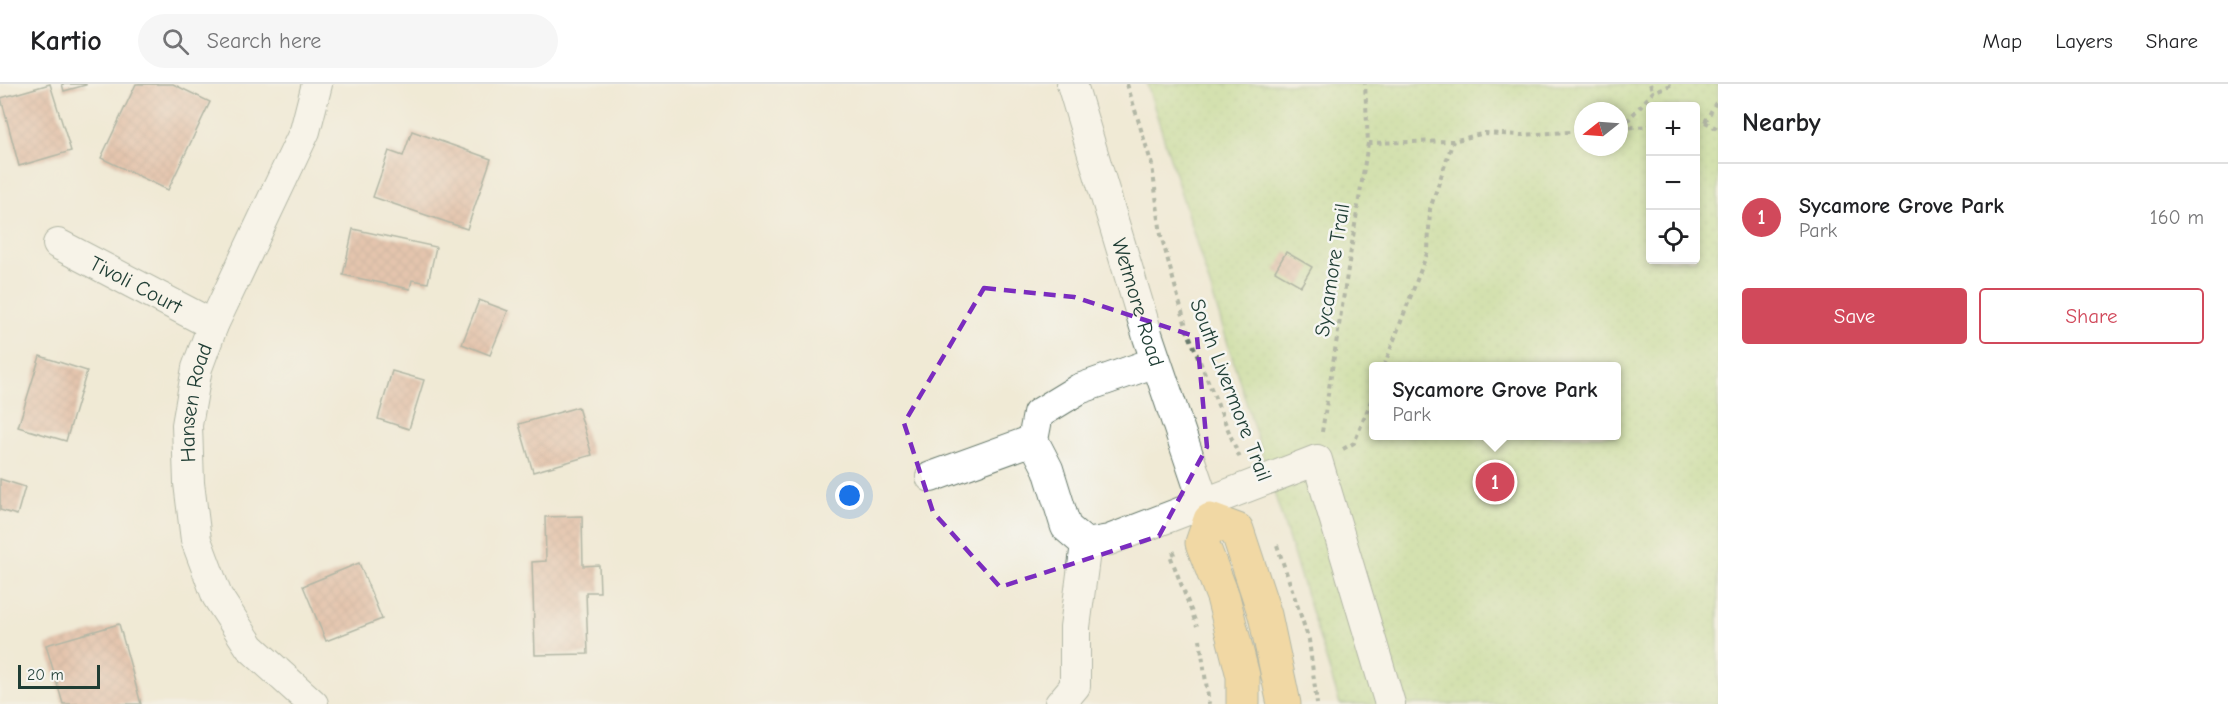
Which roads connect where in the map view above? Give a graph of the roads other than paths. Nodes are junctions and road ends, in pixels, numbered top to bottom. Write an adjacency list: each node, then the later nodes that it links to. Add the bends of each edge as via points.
1 (317, 84): 4 (street, Hansen Road, via 305,131)
2 (1072, 84): 5 (street, Wetmore Road)
3 (58, 244): 4 (street, Tivoli Court)
4 (213, 325): 10 (street, Hansen Road, via 197,368 187,425 196,540 217,596 250,647)
5 (1156, 362): 6 (street, via 1079,389 1038,414); 8 (street, Wetmore Road)
6 (1033, 440): 7 (street); 9 (street, via 1048,469 1066,527)
7 (931, 477)
8 (1207, 512): 9 (street); 12 (main road, via 1202,543 1223,597 1243,676); 13 (main road, via 1238,530 1265,615); 14 (street, via 1252,487 1317,460)
9 (1086, 544): 11 (street, via 1075,627 1075,686)
10 (314, 704)
11 (1060, 704)
12 (1243, 704)
13 (1284, 704)
14 (1390, 704)

